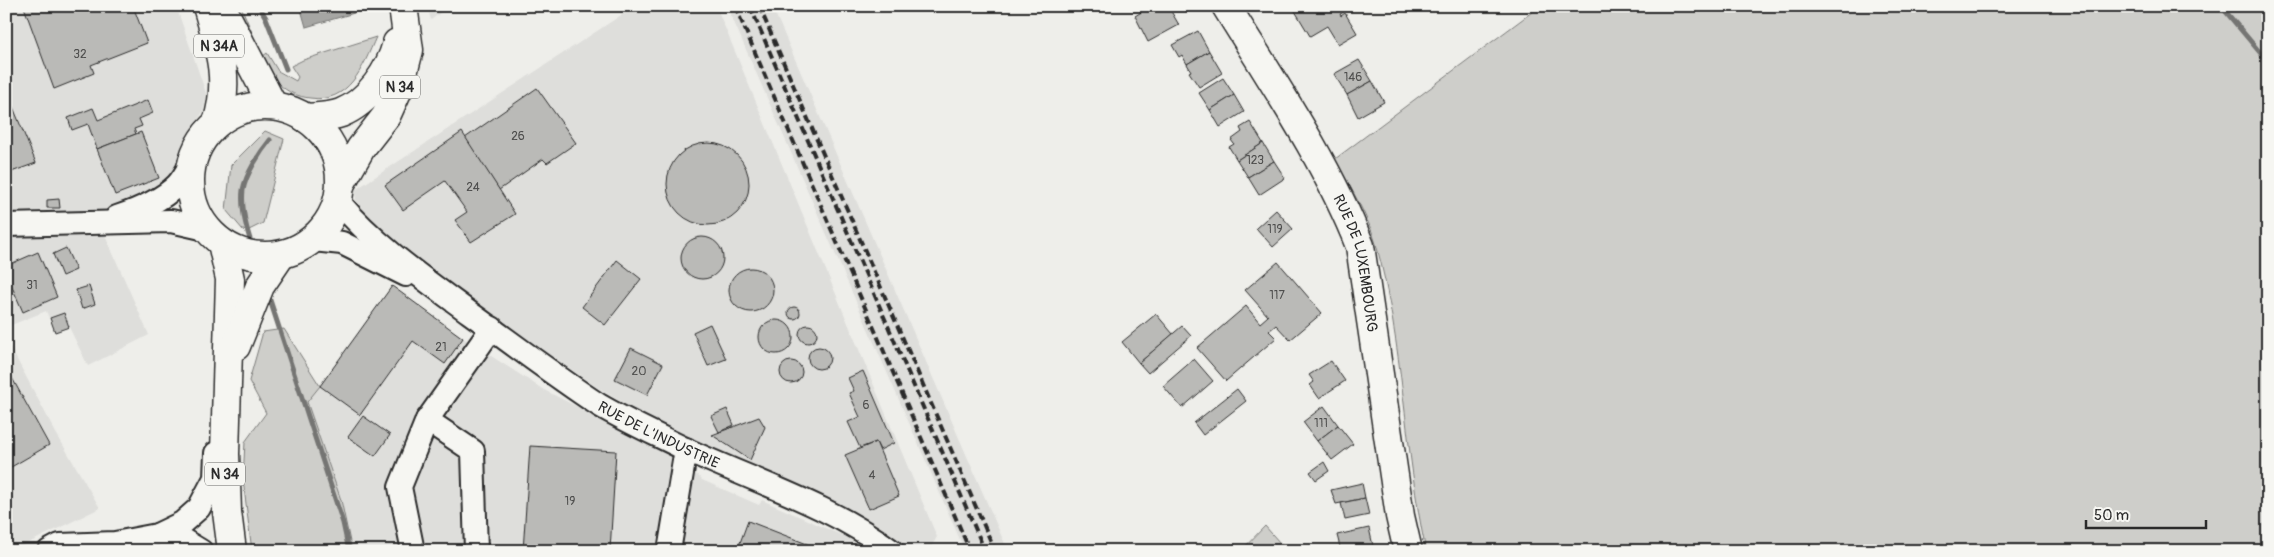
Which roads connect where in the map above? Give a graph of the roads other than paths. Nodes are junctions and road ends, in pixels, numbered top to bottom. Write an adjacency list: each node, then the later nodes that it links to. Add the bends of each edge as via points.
1 (207, 6): 7 (main road, N 34A, via 222,61 223,104)
2 (221, 6): 5 (main road, N 34A)
3 (1226, 6): 29 (main road, RUE DE LUXEMBOURG, via 1325,168 1360,246)
4 (404, 10): 6 (main road, N 34, via 396,49 383,76 362,101 340,113); 9 (main road, N 34, via 409,50 400,85 386,116 361,148)
5 (273, 106): 6 (main road, N 34); 7 (main road, N 34, via 234,112)
6 (306, 118): 9 (main road, N 34, via 331,145 338,162)
7 (218, 123): 8 (main road, N 34, via 202,140)
8 (192, 162): 10 (street, via 178,184 163,197 134,212); 12 (main road, N 34, via 190,185 194,208)
9 (339, 192): 13 (main road, N 34, via 328,222); 15 (street, RUE DE L'INDUSTRIE, via 358,225)
10 (99, 222): 11 (street); 12 (street, via 171,221)
11 (6, 225)
12 (214, 236): 14 (main road, N 34, via 242,253 261,257); 17 (main road, N 34, via 230,279)
13 (313, 240): 14 (main road, N 34); 15 (street, RUE DE L'INDUSTRIE, via 342,243)
14 (281, 255): 17 (main road, N 34, via 260,286)
15 (441, 292): 16 (street, RUE DE L'INDUSTRIE)
16 (492, 328): 19 (street); 20 (street, RUE DE L'INDUSTRIE, via 600,405)
17 (228, 367): 18 (main road, N 34)
18 (226, 396): 21 (street, via 216,423 215,478 199,508 182,524); 24 (main road, N 34, via 227,512)
19 (427, 420): 25 (street, via 400,487); 26 (street, via 473,450)
20 (686, 449): 27 (street); 28 (street, RUE DE L'INDUSTRIE, via 836,515)
21 (157, 535): 22 (street, via 115,543 60,545); 23 (street, via 183,540)
22 (49, 551)
23 (201, 551)
24 (232, 551)
25 (413, 551)
26 (476, 551)
27 (669, 551)
28 (892, 551)
29 (1408, 551)

